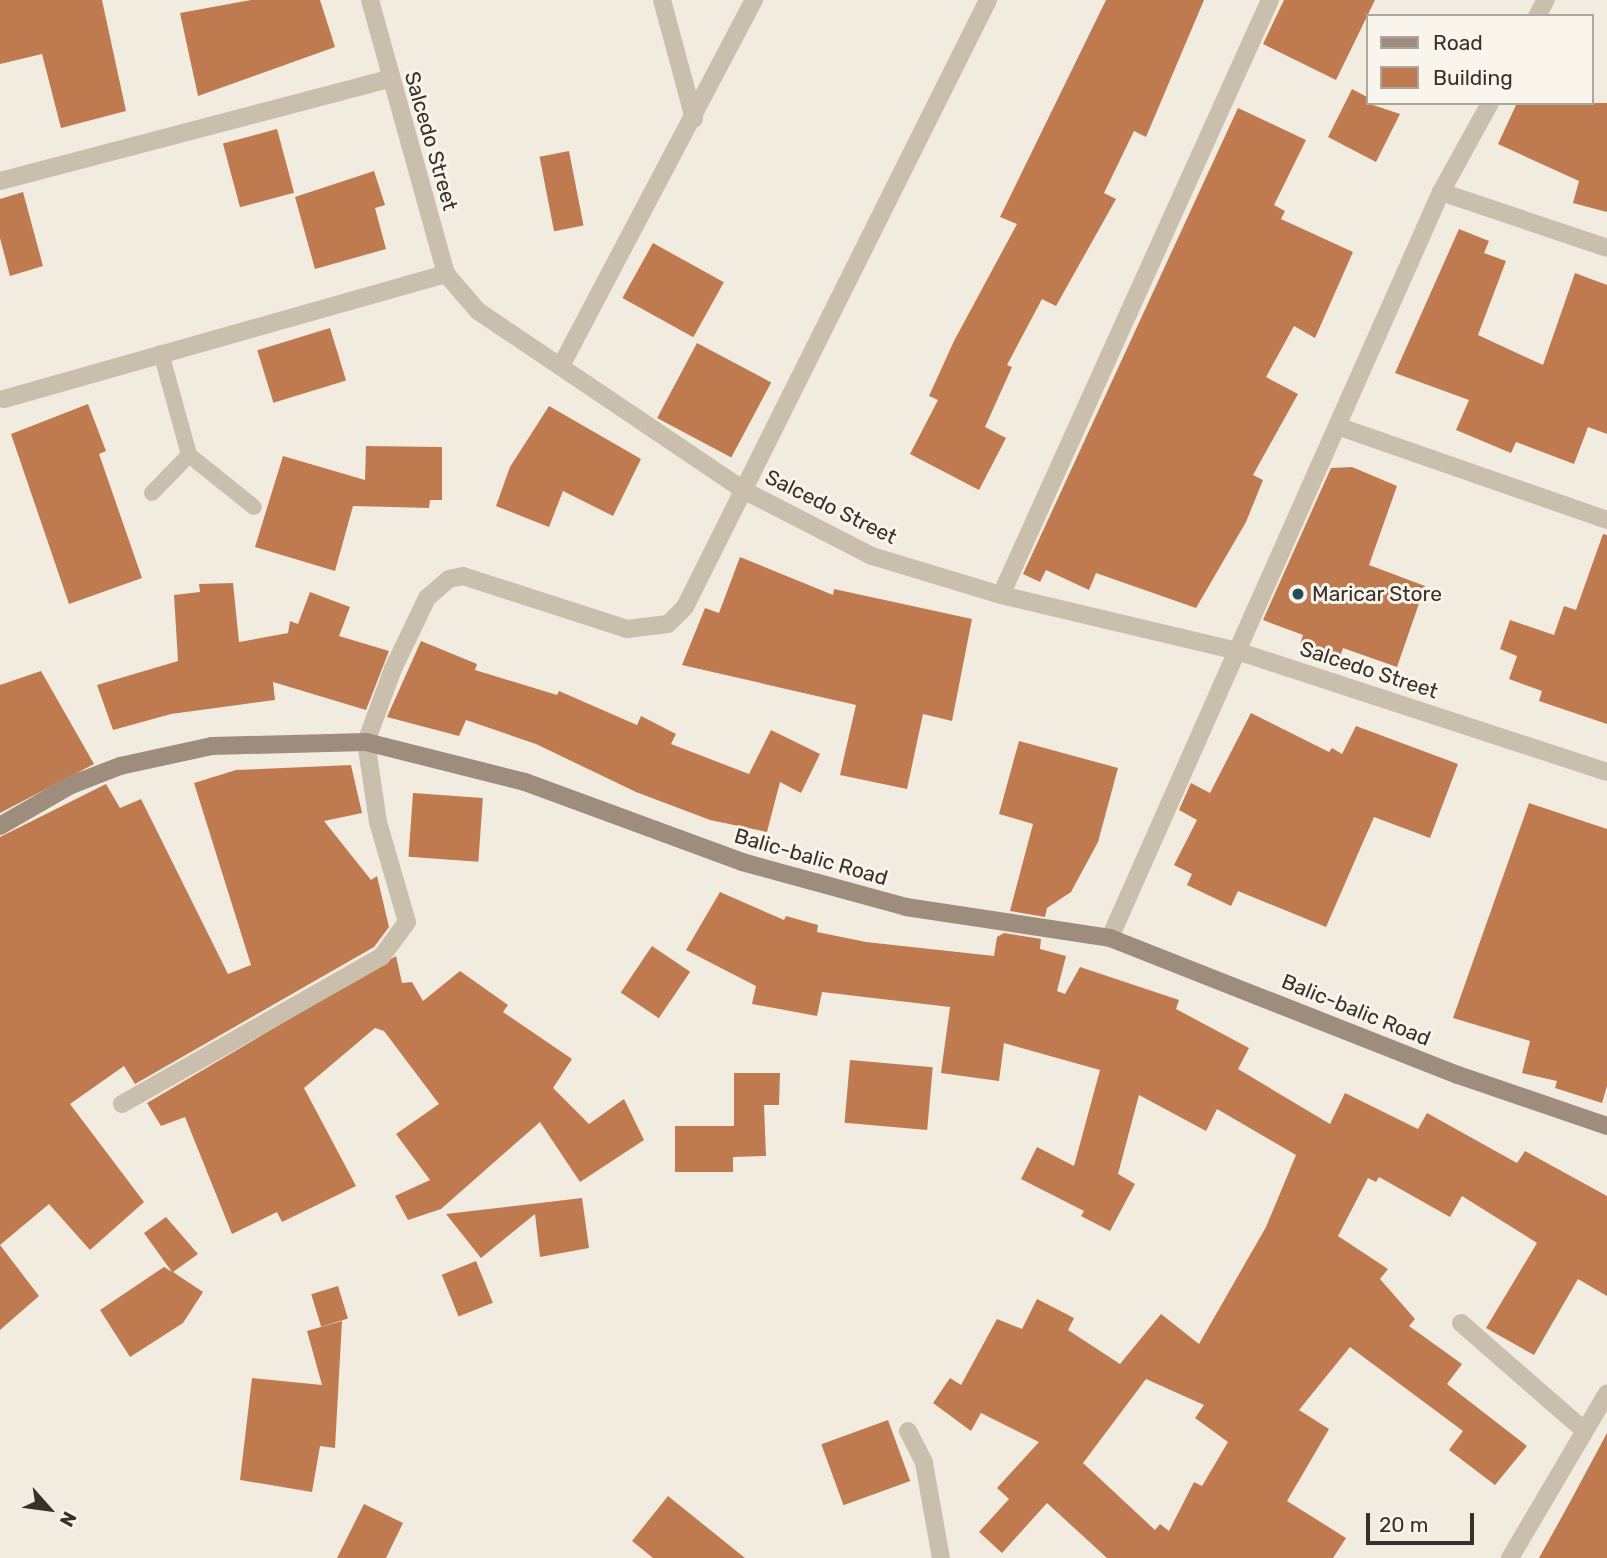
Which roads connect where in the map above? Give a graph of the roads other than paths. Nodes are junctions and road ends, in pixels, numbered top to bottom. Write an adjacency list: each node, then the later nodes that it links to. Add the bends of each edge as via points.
1 (369, 0): 6 (street, Salcedo Street)
2 (662, 0): 8 (street)
3 (754, 0): 8 (street)
4 (988, 0): 18 (street)
5 (1270, 0): 22 (street)
6 (389, 79): 9 (street); 12 (street, Salcedo Street)
7 (1489, 105): 10 (street)
8 (694, 119): 14 (street)
9 (0, 181)
10 (1441, 192): 11 (street); 16 (street)
11 (1607, 248)
12 (446, 274): 13 (street); 14 (street, Salcedo Street, via 478,312)
13 (161, 353): 15 (street); 17 (lane)
14 (562, 364): 18 (street, Salcedo Street)
15 (4, 399)
16 (1340, 427): 21 (street); 23 (street)
17 (189, 455): 19 (lane); 20 (lane)
18 (745, 491): 22 (street, Salcedo Street, via 872,556); 24 (street, via 685,607 668,624 626,629 463,576 449,579 427,598 393,669)
19 (152, 493)
20 (254, 507)
21 (1607, 520)
22 (1001, 595): 23 (street, Salcedo Street)
23 (1237, 651): 25 (street, Salcedo Street); 27 (street)
24 (366, 742): 26 (main road, Balic-balic Road, via 212,746 120,766 71,785); 27 (main road, Balic-balic Road, via 525,782 742,862 906,908); 28 (street, via 378,822 407,922 382,956)
25 (1607, 772)
26 (0, 826)
27 (1110, 938): 29 (main road, Balic-balic Road, via 1458,1075)
28 (122, 1104)
29 (1607, 1126)
30 (1461, 1323): 33 (street)
31 (1607, 1392): 33 (street)
32 (908, 1431): 34 (street, via 924,1463)
33 (1585, 1431): 35 (street)
34 (941, 1558)
35 (1510, 1558)

